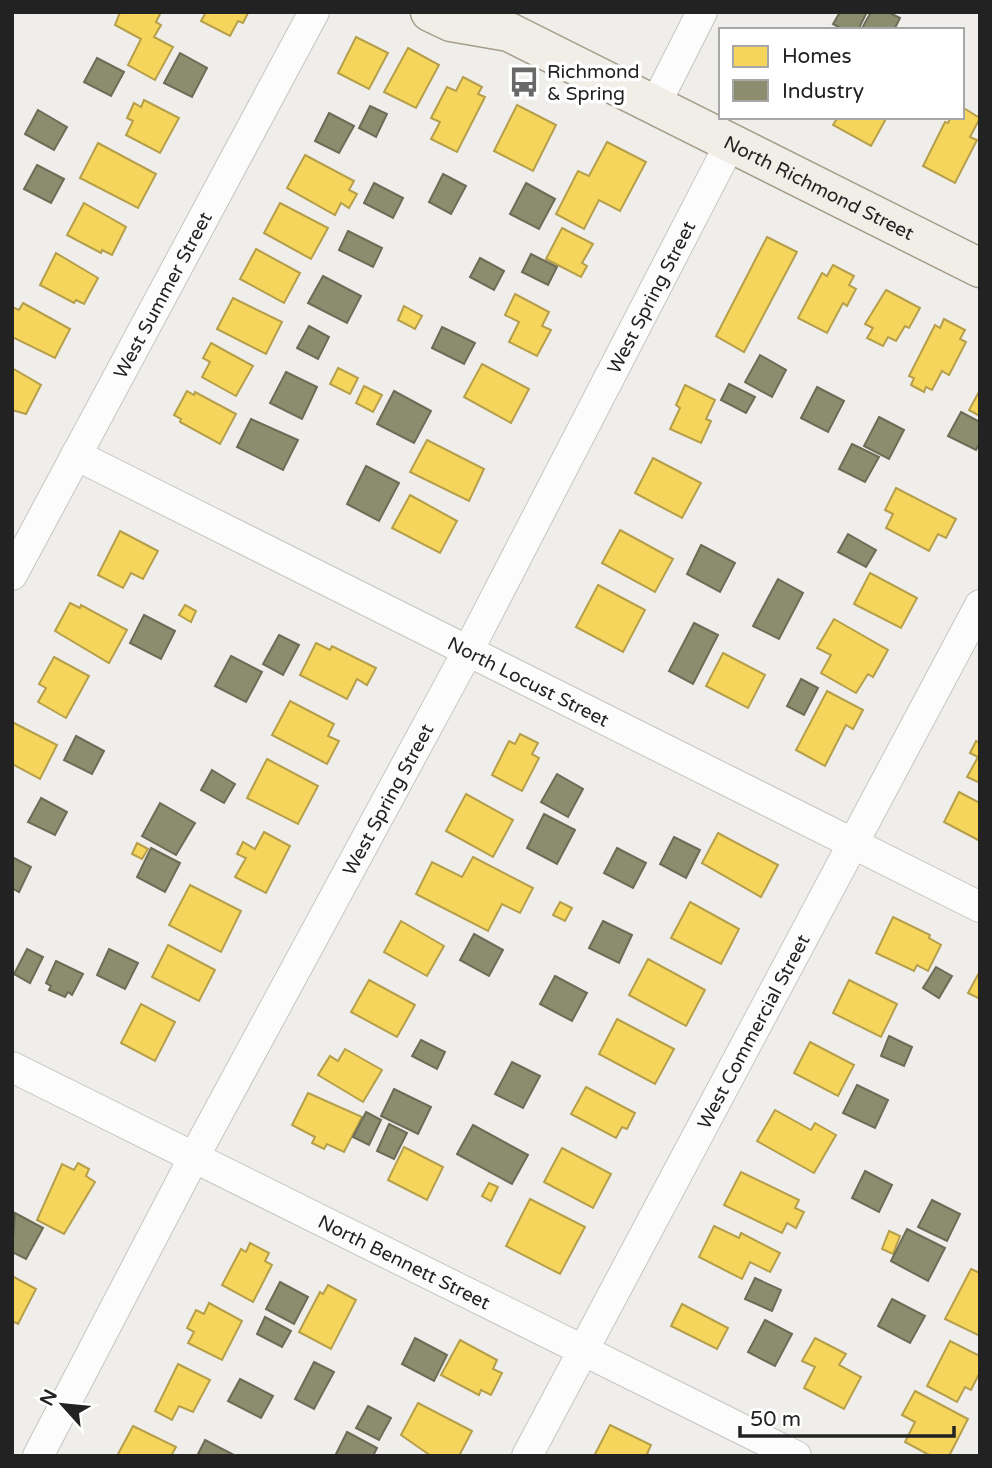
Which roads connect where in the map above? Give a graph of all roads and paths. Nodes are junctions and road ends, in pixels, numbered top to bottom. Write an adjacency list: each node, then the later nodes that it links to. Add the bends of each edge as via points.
1 (314, 12): 8 (street, West Summer Street)
2 (430, 12): 4 (main road, North Richmond Street, via 451,22)
3 (702, 12): 5 (street)
4 (499, 22): 5 (main road, North Richmond Street)
5 (656, 103): 6 (main road, North Richmond Street)
6 (732, 142): 7 (main road, North Richmond Street); 11 (street, West Spring Street)
7 (980, 268)
8 (76, 455): 9 (street, West Summer Street); 11 (street, North Locust Street)
9 (12, 575)
10 (980, 606): 12 (street, West Commercial Street)
11 (469, 649): 12 (street, North Locust Street); 15 (street, West Spring Street)
12 (853, 842): 13 (street, North Locust Street); 16 (street, West Commercial Street)
13 (980, 907)
14 (12, 1067): 15 (street, North Bennett Street)
15 (194, 1159): 16 (street, North Bennett Street); 17 (street, West Spring Street)
16 (584, 1350): 18 (street, West Commercial Street); 19 (street, North Bennett Street)
17 (38, 1456)
18 (527, 1456)
19 (796, 1456)

